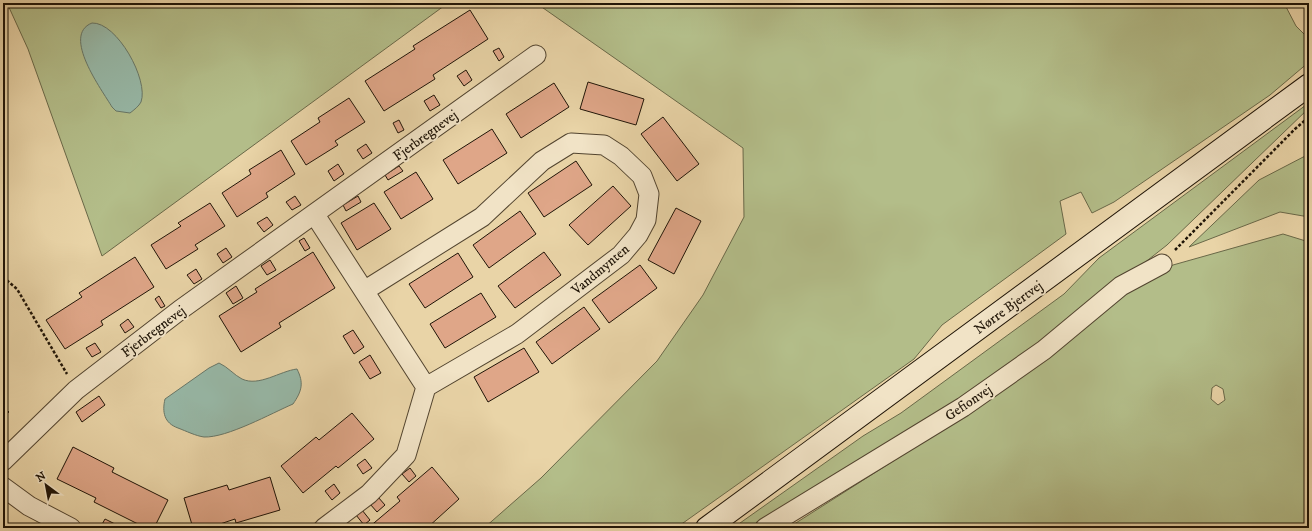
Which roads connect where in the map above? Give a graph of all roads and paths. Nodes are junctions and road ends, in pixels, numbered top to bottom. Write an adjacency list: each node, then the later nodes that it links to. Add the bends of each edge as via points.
1 (536, 55): 4 (street, Fjerbregnevej)
2 (1309, 85): 14 (main road, Nørre Bjertvej)
3 (1309, 117): 5 (path)
4 (314, 215): 7 (street); 9 (street, Fjerbregnevej, via 180,310)
5 (1162, 264): 15 (street, Gefionvej, via 1121,286 1044,350 963,407)
6 (3, 277): 9 (path, via 17,289)
7 (364, 291): 8 (street); 8 (street, Vandmynten, via 482,217 542,161 571,144 604,145 622,156 642,176 648,194 646,220 638,235 621,255 517,334)
8 (426, 387): 13 (street, via 406,455 369,494)
9 (76, 390): 10 (street, Fjerbregnevej)
10 (3, 461)
11 (3, 487): 12 (street, via 29,506)
12 (71, 528)
13 (324, 528)
14 (707, 528)
15 (765, 528)

